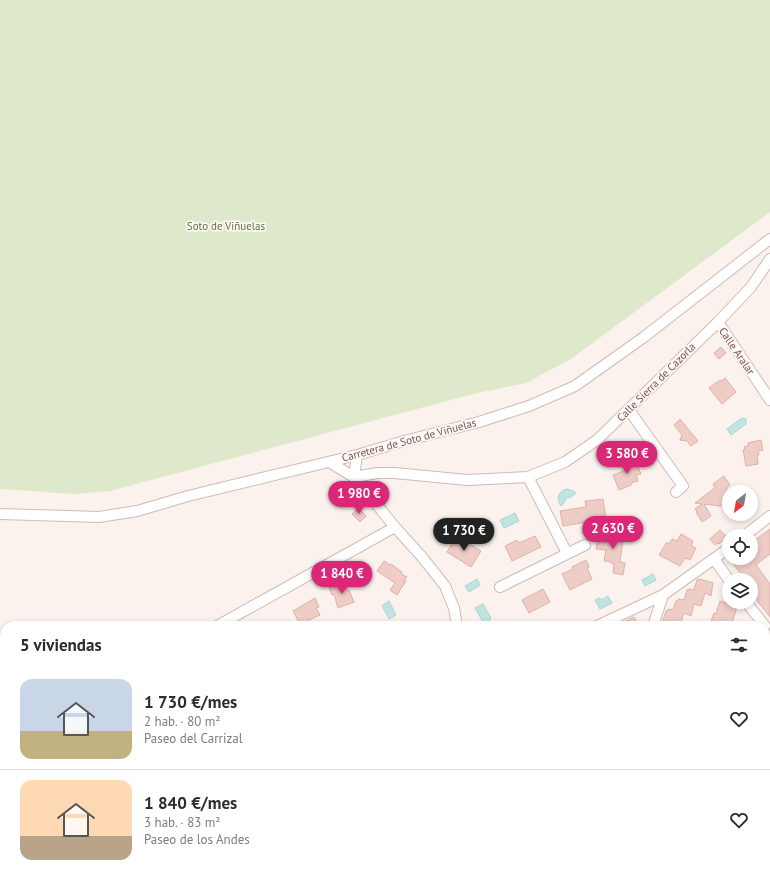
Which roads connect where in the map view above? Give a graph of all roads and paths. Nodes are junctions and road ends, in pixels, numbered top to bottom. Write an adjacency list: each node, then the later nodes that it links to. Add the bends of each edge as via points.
1 (770, 239): 6 (street, Carretera de Soto de Viñuelas, via 644,337 575,386 529,406 486,420)
2 (770, 259): 3 (street, Calle Sierra de Cazorla, via 751,287)
3 (718, 322): 4 (street, Calle Aralar); 5 (street, Calle Sierra de Cazorla)
4 (770, 400)
5 (629, 410): 9 (street, Calle Sierra de Cazorla, via 597,440 565,462); 10 (street, via 683,486)
6 (357, 455): 7 (street, Carretera de Soto de Viñuelas); 8 (street)
7 (329, 462): 8 (street); 11 (street, Carretera de Soto de Viñuelas, via 137,511 107,516)
8 (354, 477): 9 (street, Calle Sierra de Cazorla, via 395,473 467,480); 13 (street)
9 (528, 477): 16 (street)
10 (676, 492)
11 (0, 514)
12 (770, 516): 14 (street)
13 (395, 527): 23 (street); 24 (street, via 445,586)
14 (753, 529)
15 (584, 545): 16 (street)
16 (567, 553): 20 (street)
17 (722, 553): 18 (street)
18 (714, 559): 19 (street); 21 (street)
19 (725, 573)
20 (500, 587)
21 (663, 595): 25 (street); 26 (street)
22 (751, 609): 27 (street)
23 (226, 621)
24 (456, 621)
25 (608, 621)
26 (655, 621)
27 (761, 621)

